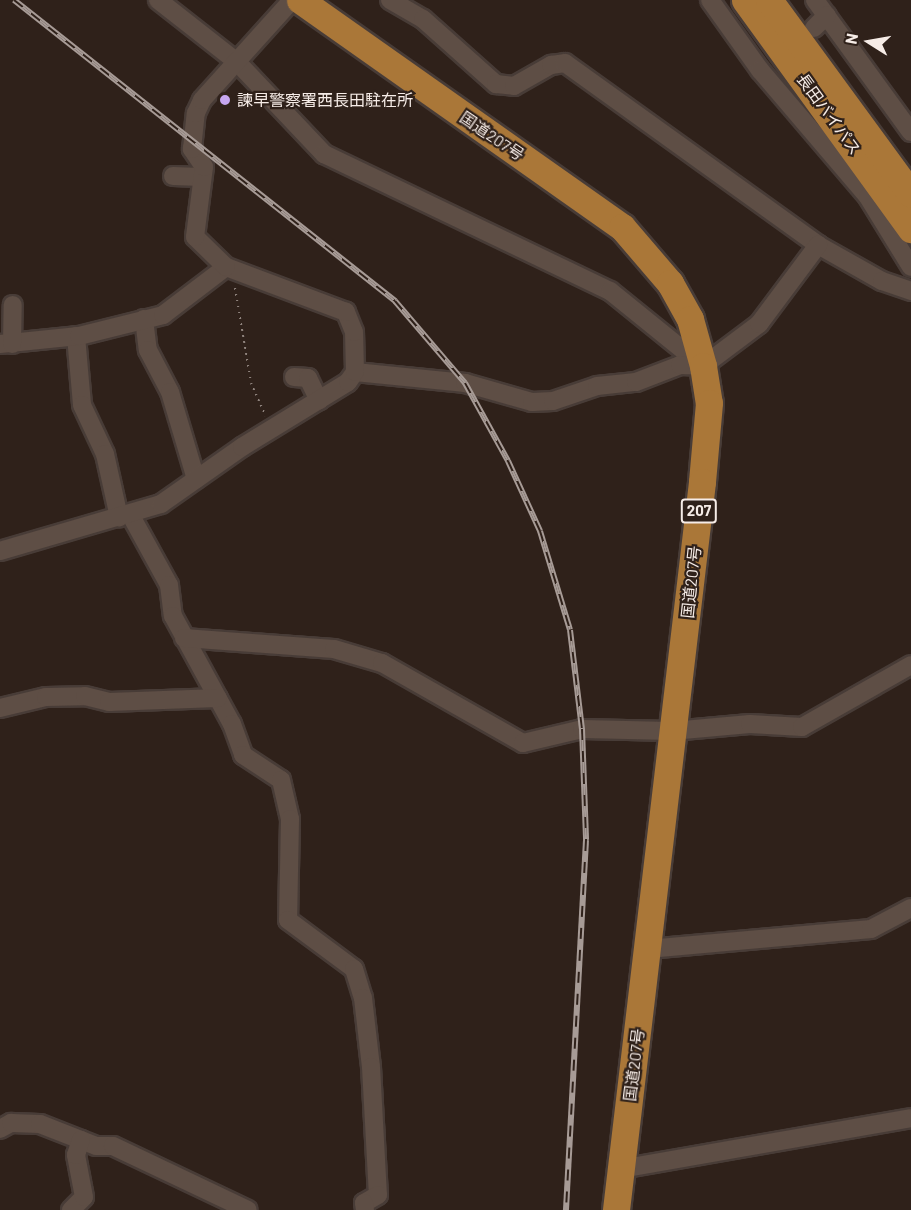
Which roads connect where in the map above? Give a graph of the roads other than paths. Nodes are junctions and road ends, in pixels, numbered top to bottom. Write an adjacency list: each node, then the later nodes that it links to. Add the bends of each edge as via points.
1 (158, 0): 9 (street)
2 (292, 0): 9 (street)
3 (300, 0): 23 (highway, 国道207号 / 207, via 622,227 670,284 690,319)
4 (390, 0): 15 (street, via 423,20 496,84 514,86 551,65 566,63)
5 (710, 0): 17 (street, via 766,65 868,197)
6 (745, 0): 14 (highway, 長田バイパス)
7 (769, 0): 13 (highway, 長田バイパス)
8 (815, 0): 10 (street, via 821,22)
9 (237, 62): 12 (street, via 202,100 193,121 192,149 204,167); 23 (street, via 333,160 610,291)
10 (911, 132)
11 (173, 176): 12 (street)
12 (201, 177): 16 (street, via 195,237)
13 (911, 194)
14 (911, 229)
15 (818, 245): 18 (street, via 882,281); 23 (street, via 759,324)
16 (226, 267): 20 (street, via 163,315); 24 (street, via 346,312 354,332)
17 (911, 267)
18 (911, 291)
19 (13, 305): 22 (street)
20 (144, 319): 21 (street); 27 (street, via 148,350 170,392)
21 (76, 336): 22 (street); 28 (street, via 82,405 105,454)
22 (6, 344)
23 (703, 366): 24 (street, via 680,365 636,382 597,386 553,401 532,402 465,382); 34 (highway, 国道207号 / 207, via 709,403)
24 (355, 372): 26 (street, via 348,382)
25 (294, 377): 26 (street, via 308,378)
26 (319, 400): 27 (street)
27 (196, 479): 28 (street, via 160,504)
28 (125, 516): 29 (street, via 47,534); 30 (street, via 169,585 173,616)
29 (0, 551)
30 (184, 638): 32 (street); 34 (street, via 334,649 382,663 523,743 582,729)
31 (911, 665): 34 (street, via 802,727 750,724)
32 (218, 698): 33 (street, via 109,702 86,696 46,697); 43 (street, via 243,755 280,780 290,819 288,920 354,969 363,998 378,1195 364,1203)
33 (0, 708)
34 (672, 731): 36 (highway, 国道207号 / 207)
35 (911, 908): 36 (street, via 870,929)
36 (648, 949): 40 (highway, 国道207号 / 207)
37 (911, 1118): 40 (street)
38 (0, 1129): 39 (street, via 11,1123 40,1124)
39 (81, 1140): 41 (street, via 76,1155 84,1197); 42 (street, via 112,1146)
40 (621, 1169): 44 (highway, 国道207号 / 207)
41 (70, 1210)
42 (248, 1210)
43 (365, 1210)
44 (616, 1210)

